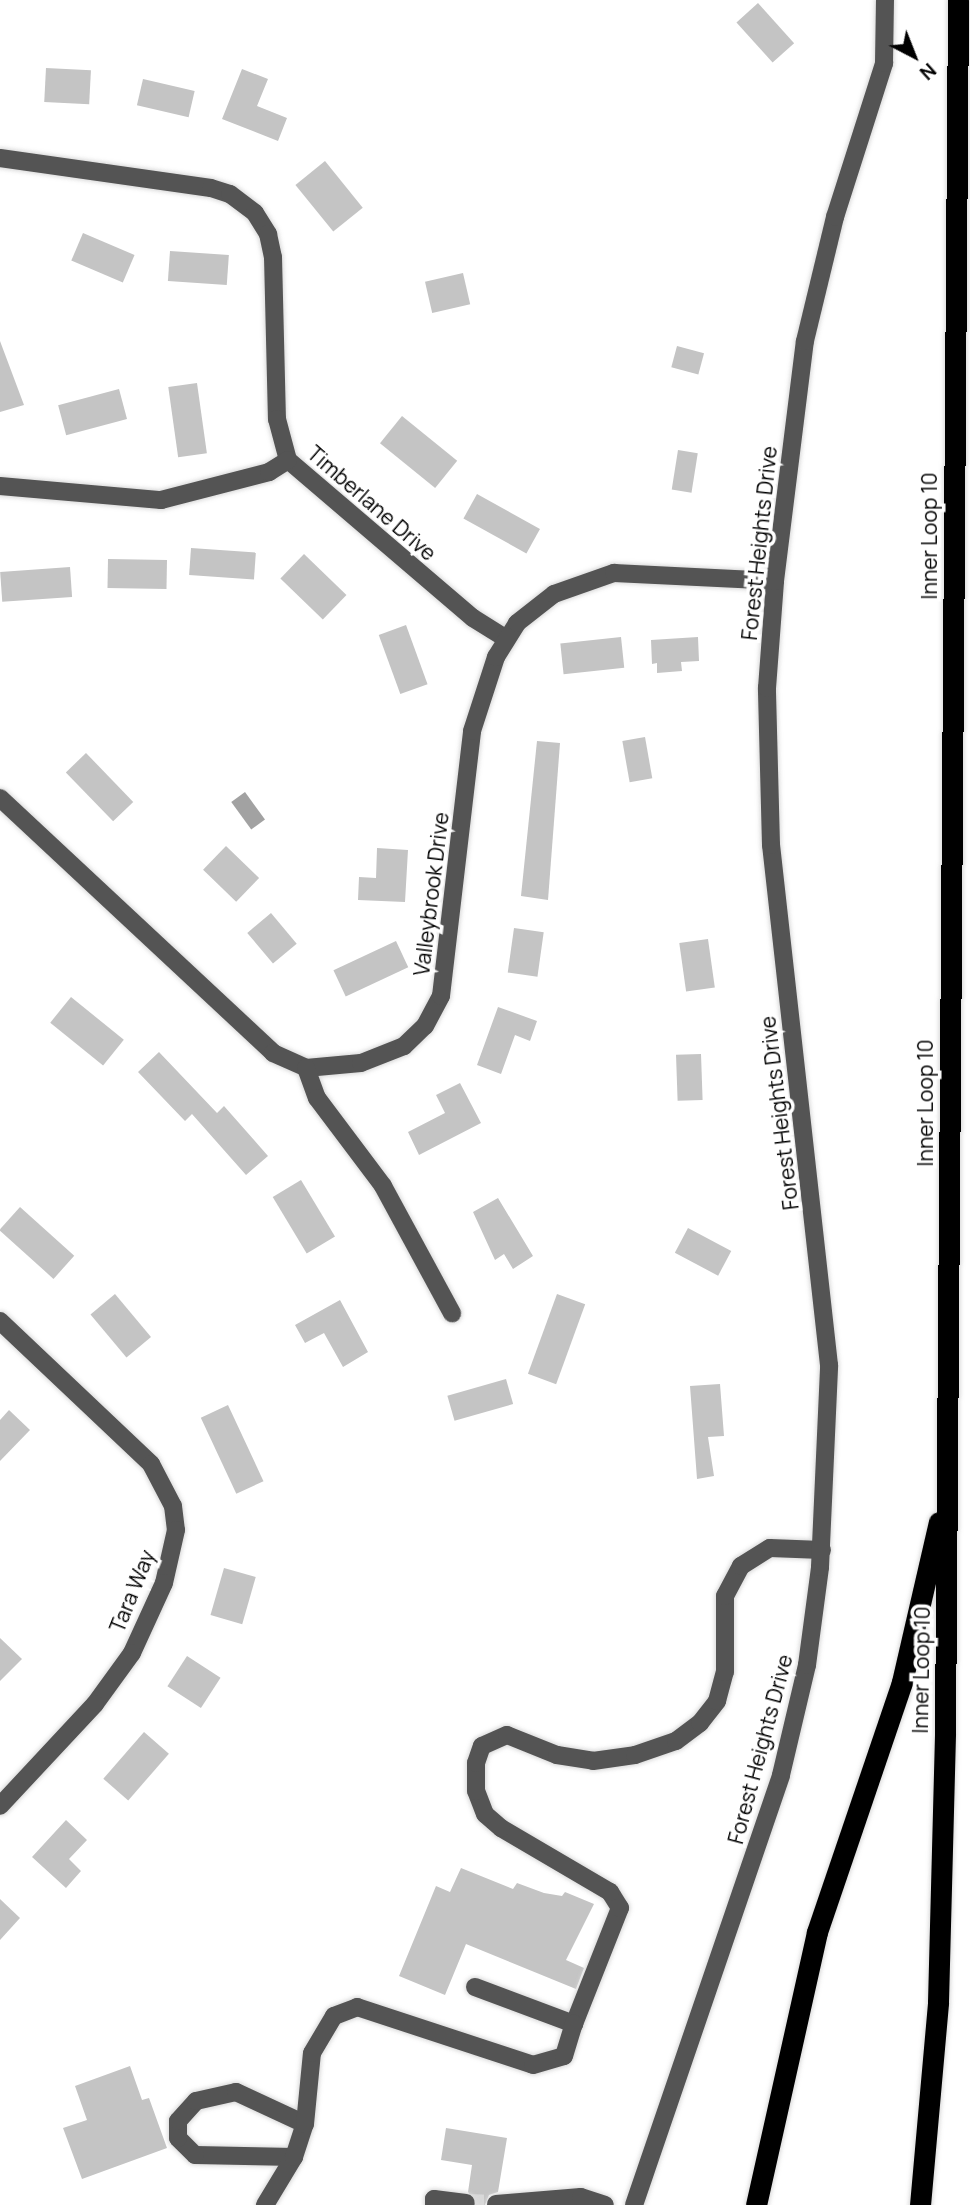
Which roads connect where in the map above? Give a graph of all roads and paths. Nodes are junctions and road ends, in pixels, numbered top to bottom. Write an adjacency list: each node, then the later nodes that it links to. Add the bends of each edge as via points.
1 (885, 0): 6 (street, Forest Heights Drive, via 884,64 815,288)
2 (958, 0): 12 (highway, Inner Loop 10)
3 (0, 158): 4 (street, Timberlane Drive, via 211,188 230,194 255,213 268,234 274,257 277,419)
4 (288, 460): 5 (street, via 269,472 162,500); 7 (street, Timberlane Drive, via 473,618)
5 (0, 485)
6 (775, 581): 7 (street, via 614,573 554,594); 13 (street, Forest Heights Drive, via 767,760 776,898 829,1365)
7 (506, 639): 9 (street, Valleybrook Drive, via 485,683 472,731 441,996 425,1026 389,1055 361,1063)
8 (0, 798): 9 (street, Valleybrook Drive, via 273,1053)
9 (306, 1068): 10 (street, via 317,1098 383,1186)
10 (452, 1313)
11 (2, 1328): 14 (street, Tara Way, via 151,1464 169,1496 176,1530 164,1583 132,1653 95,1704)
12 (948, 1483): 25 (highway, via 902,1682 817,1932); 26 (highway, Inner Loop 10, via 942,1911)
13 (822, 1550): 16 (street, via 770,1548 741,1566 725,1596 725,1672 717,1700 700,1723 676,1741 635,1755 593,1761 557,1755 507,1735 488,1741 478,1754 476,1791 492,1822 619,1902 619,1914); 24 (street, Forest Heights Drive, via 807,1665 781,1775)
14 (0, 1806)
15 (475, 1987): 16 (street)
16 (574, 2024): 17 (street, via 564,2056 533,2064 356,2007 334,2016 312,2053)
17 (305, 2124): 18 (street); 18 (street, via 236,2092 196,2101 178,2121 178,2138 195,2155)
18 (294, 2157): 21 (street)
19 (466, 2203): 22 (street, via 434,2199)
20 (496, 2204): 23 (street, via 581,2197)
21 (265, 2205)
22 (434, 2205)
23 (606, 2205)
24 (634, 2205)
25 (756, 2205)
26 (920, 2205)

